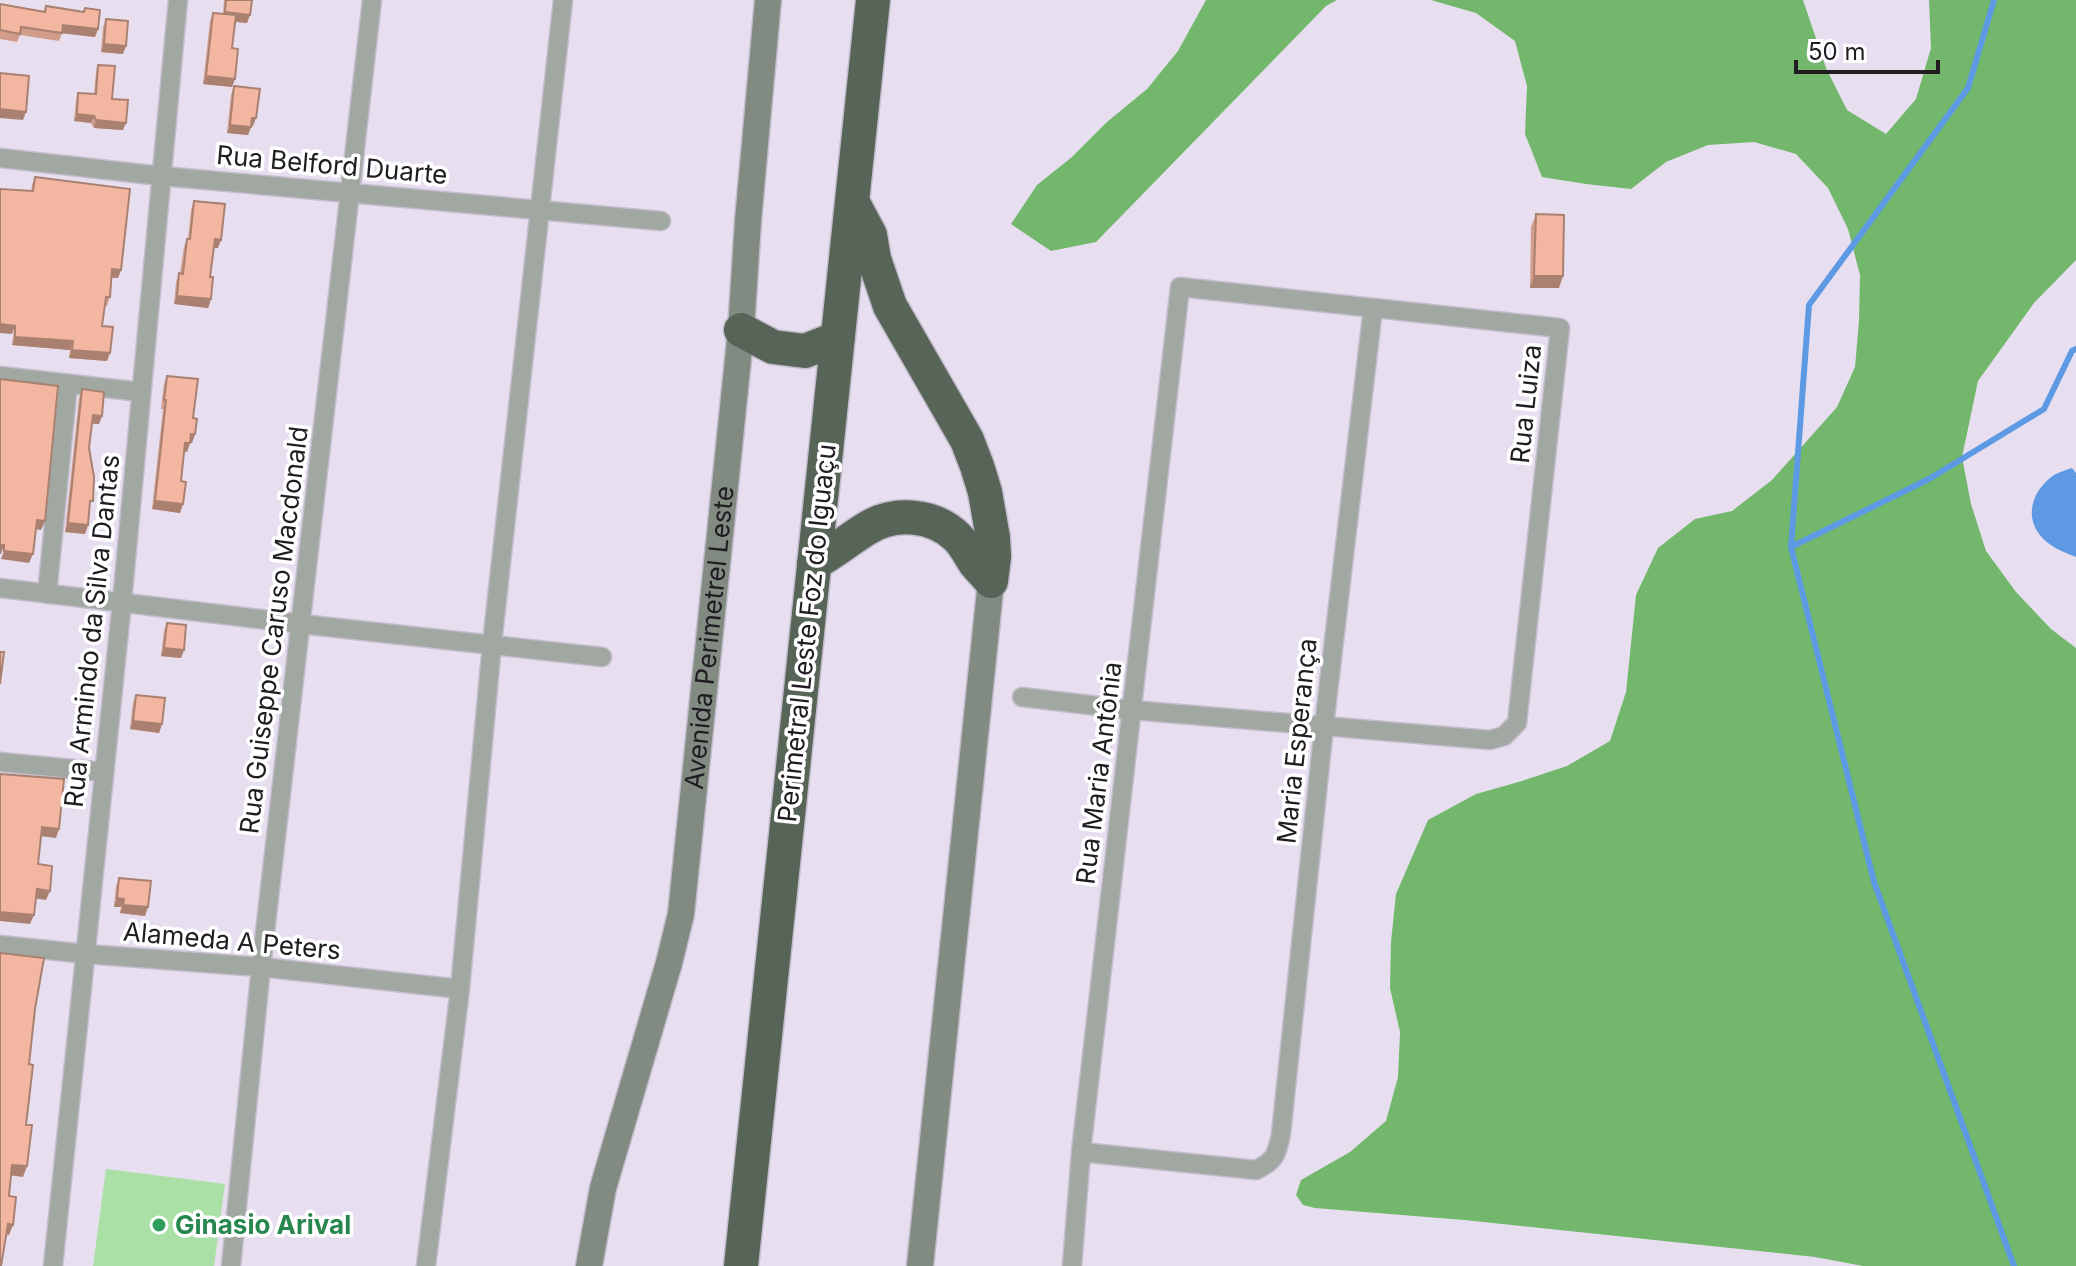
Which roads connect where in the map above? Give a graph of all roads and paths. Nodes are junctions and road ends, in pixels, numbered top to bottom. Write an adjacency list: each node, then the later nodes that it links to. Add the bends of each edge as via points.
1 (178, 0): 7 (street, Rua Armindo da Silva Dantas)
2 (372, 0): 8 (street, Rua Guiseppe Caruso Macdonald)
3 (563, 0): 10 (street)
4 (768, 0): 14 (street, Avenida Perimetrel Leste)
5 (873, 0): 9 (highway, Perimetral Leste Foz do Iguaçu)
6 (0, 158): 7 (street, Rua Belford Duarte)
7 (161, 176): 8 (street, Rua Belford Duarte); 18 (street, Rua Armindo da Silva Dantas)
8 (350, 193): 10 (street, Rua Belford Duarte); 24 (street, Rua Guiseppe Caruso Macdonald)
9 (852, 201): 15 (highway, Perimetral Leste Foz do Iguaçu); 20 (highway, via 870,235 890,306 977,466 993,538)
10 (540, 209): 11 (street, Rua Belford Duarte); 25 (street)
11 (661, 221)
12 (1180, 287): 13 (street, Rua Luiza); 28 (street, Rua Maria Antônia)
13 (1373, 308): 29 (street, Maria Esperança); 29 (street, Rua Luiza, via 1560,328 1517,723 1504,736 1490,740)
14 (741, 330): 15 (highway, via 773,347 805,351); 40 (street, Avenida Perimetrel Leste, via 681,914 603,1188)
15 (838, 338): 19 (highway, Perimetral Leste Foz do Iguaçu)
16 (0, 376): 17 (street)
17 (68, 384): 18 (street); 22 (street, Rua Armindo da Silva Dantas)
18 (141, 392): 23 (street, Rua Armindo da Silva Dantas)
19 (814, 563): 20 (highway, via 878,522 917,518 951,532); 41 (highway, Perimetral Leste Foz do Iguaçu)
20 (991, 581): 42 (street)
21 (0, 588): 22 (street)
22 (47, 594): 23 (street)
23 (122, 602): 24 (street); 31 (street, Rua Armindo da Silva Dantas)
24 (301, 624): 25 (street); 34 (street, Rua Guiseppe Caruso Macdonald)
25 (492, 644): 26 (street); 35 (street)
26 (602, 657)
27 (1022, 697): 28 (street)
28 (1132, 710): 29 (street); 36 (street, Rua Maria Antônia)
29 (1324, 726): 36 (street, Maria Esperança, via 1277,1153 1256,1170)
30 (0, 762): 31 (street)
31 (104, 772): 33 (street, Rua Armindo da Silva Dantas)
32 (0, 945): 33 (street, Alameda A Peters)
33 (86, 954): 34 (street, Alameda A Peters); 37 (street, Rua Armindo da Silva Dantas)
34 (261, 967): 35 (street, Alameda A Peters); 38 (street, Rua Guiseppe Caruso Macdonald)
35 (460, 989): 39 (street)
36 (1081, 1152): 43 (street, Rua Maria Antônia)
37 (53, 1266)
38 (231, 1266)
39 (426, 1266)
40 (589, 1266)
41 (741, 1266)
42 (920, 1266)
43 (1072, 1266)

